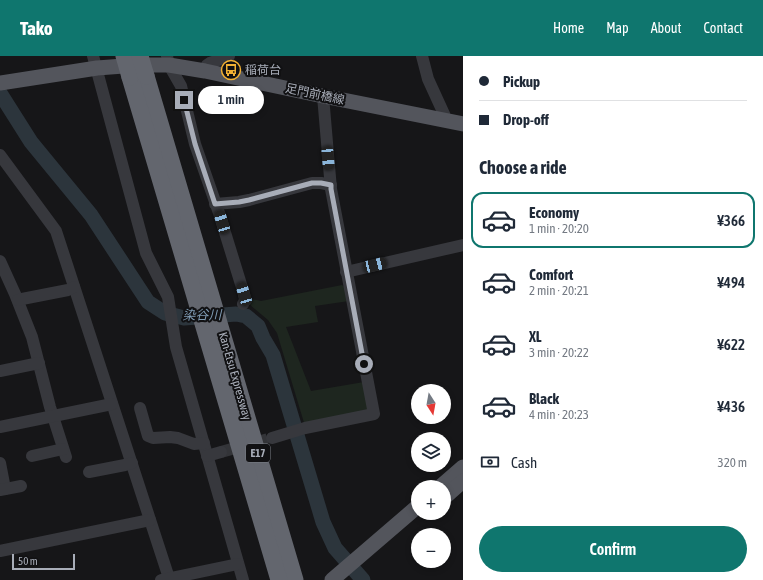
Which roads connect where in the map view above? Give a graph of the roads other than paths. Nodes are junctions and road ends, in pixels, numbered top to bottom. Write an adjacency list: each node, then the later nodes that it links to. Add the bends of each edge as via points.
1 (124, 56): 8 (highway, Kan-Etsu Expressway / E17, bridge)
2 (140, 56): 8 (highway, Kan-Etsu Expressway / E17, bridge)
3 (229, 56): 7 (street, via 210,63)
4 (422, 56): 11 (street, via 428,79)
5 (168, 60): 6 (main road, 足門前橋線, via 137,65); 7 (main road, 足門前橋線); 15 (street, via 181,86 195,144)
6 (95, 62): 9 (main road, 足門前橋線); 30 (street, via 146,253 169,302 176,347)
7 (204, 71): 10 (main road, 足門前橋線)
8 (138, 76): 22 (highway, Kan-Etsu Expressway / E17)
9 (0, 83)
10 (323, 96): 11 (main road, 足門前橋線); 14 (street)
11 (446, 120): 12 (main road, 足門前橋線)
12 (463, 124)
13 (0, 155): 19 (street, via 56,231)
14 (331, 185): 15 (street, via 312,183 249,200); 18 (street)
15 (215, 204): 21 (street, via 246,300)
16 (463, 245): 18 (street)
17 (0, 261): 20 (street)
18 (346, 272): 29 (street, via 374,414 301,429)
19 (74, 287): 20 (street); 25 (street)
20 (18, 300): 23 (street)
21 (244, 304)
22 (212, 327): 52 (highway, Kan-Etsu Expressway / E17); 53 (highway, Kan-Etsu Expressway / E17)
23 (39, 364): 24 (street); 27 (street)
24 (0, 371)
25 (112, 404): 27 (street); 35 (street)
26 (140, 408): 30 (street, via 148,436 178,438 194,444)
27 (53, 416): 28 (street); 32 (street, via 65,453)
28 (0, 427)
29 (272, 438)
30 (204, 443): 33 (street)
31 (220, 452): 33 (street)
32 (32, 456)
33 (207, 456): 48 (street)
34 (0, 463): 41 (street)
35 (132, 463): 37 (street); 44 (street)
36 (463, 467): 38 (main road)
37 (89, 472)
38 (448, 480)
39 (463, 481): 42 (main road)
40 (21, 486): 41 (street)
41 (3, 490)
42 (451, 492)
43 (411, 513): 47 (main road)
44 (150, 520): 46 (street); 50 (street, via 168,576)
45 (417, 520): 47 (main road)
46 (0, 551)
47 (362, 562): 49 (main road)
48 (238, 564): 50 (street); 51 (street)
49 (340, 578)
50 (164, 579)
51 (243, 580)
52 (279, 580)
53 (295, 580)

